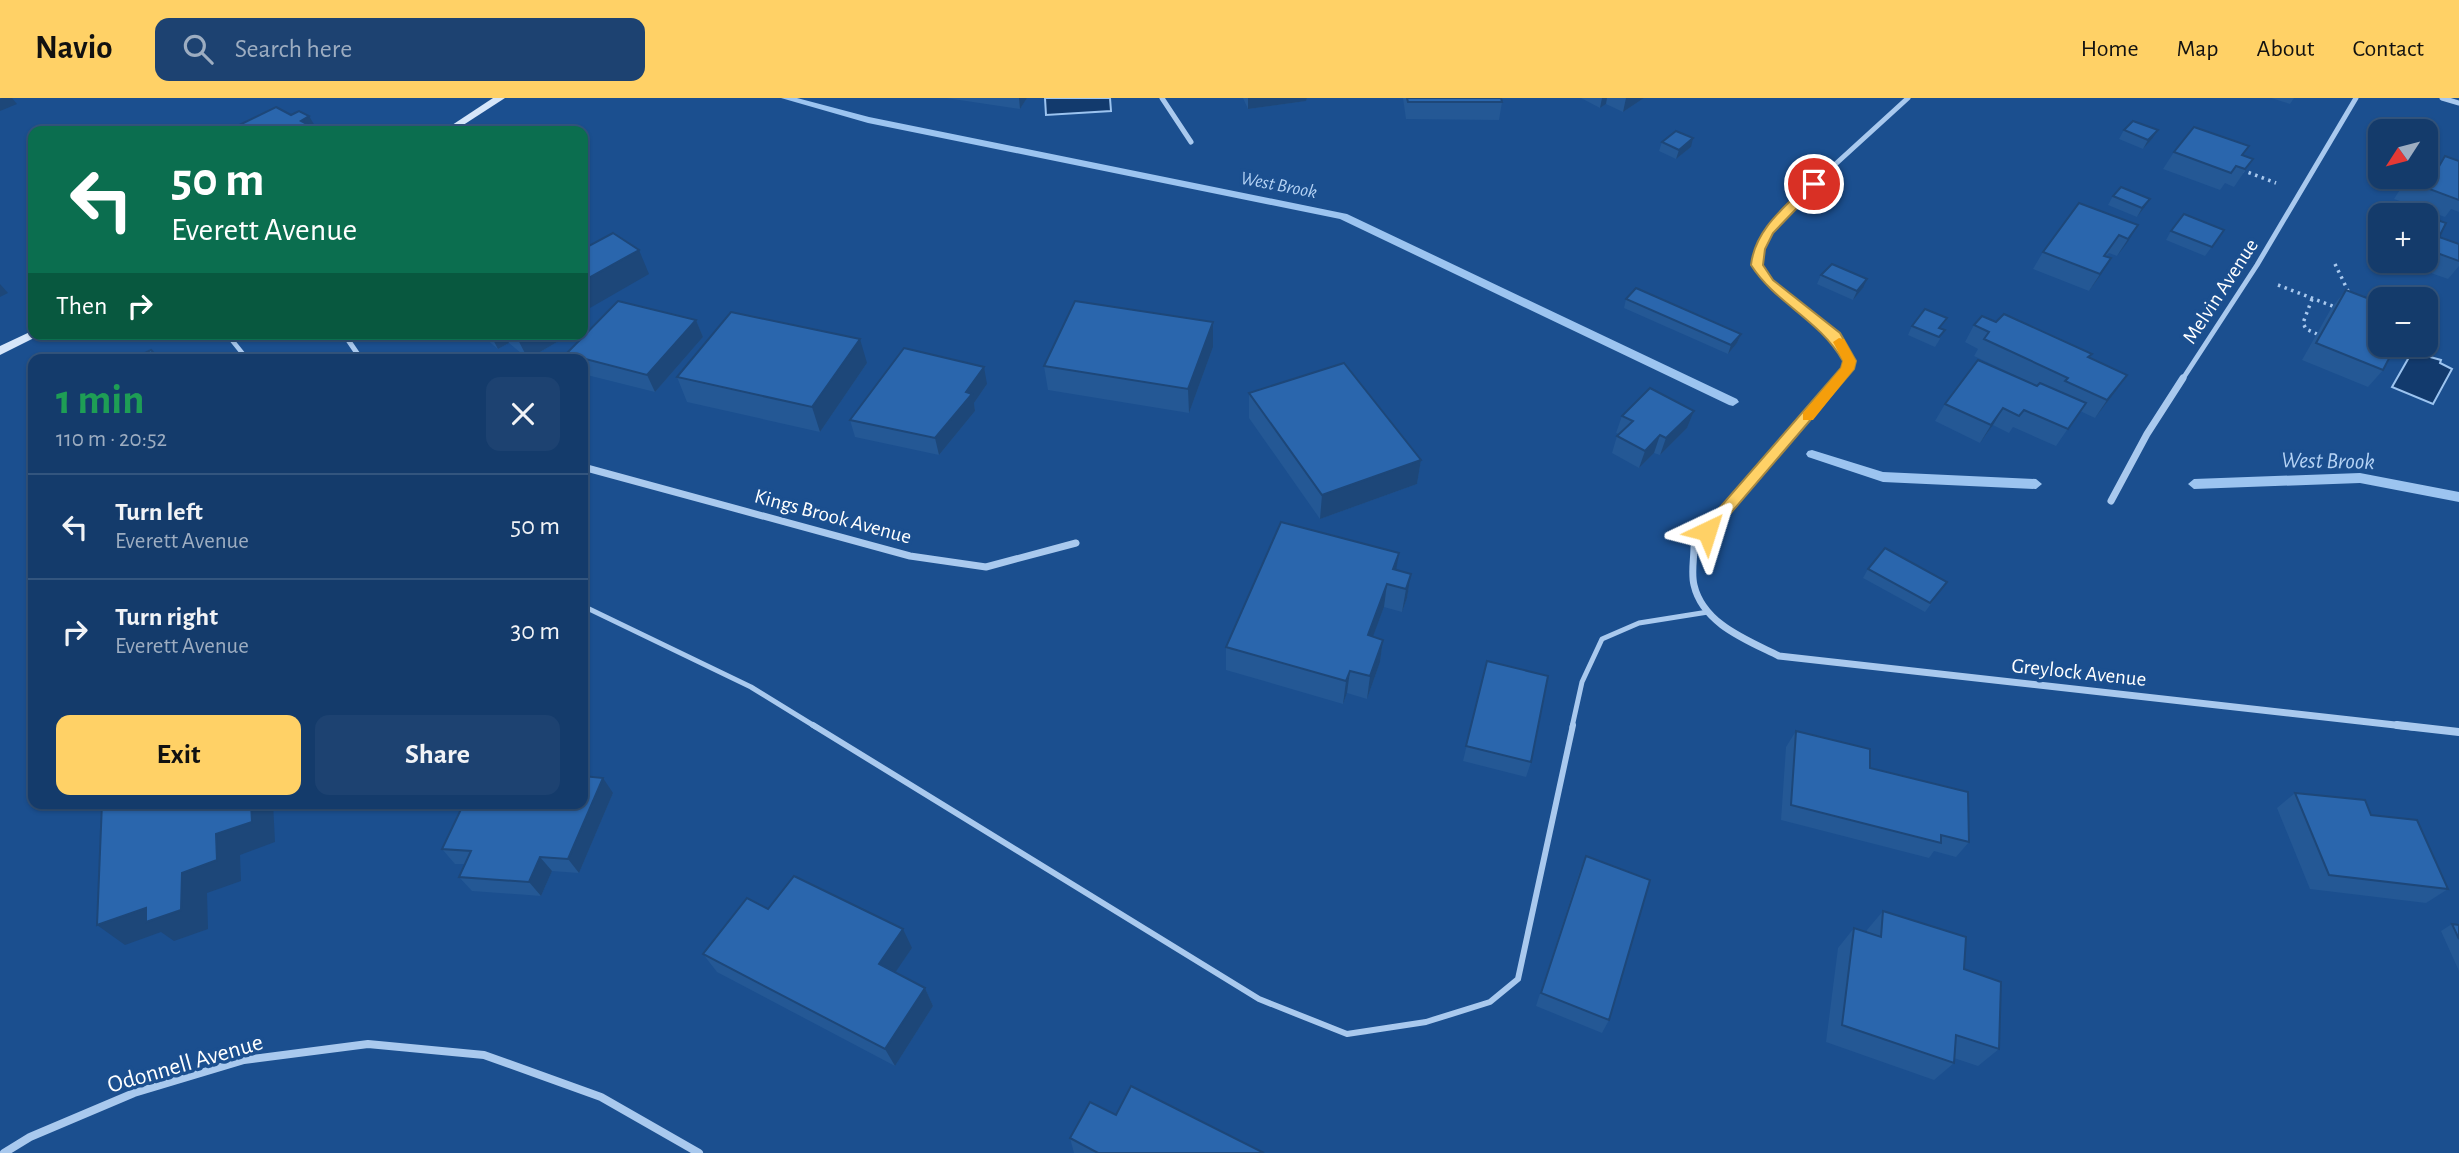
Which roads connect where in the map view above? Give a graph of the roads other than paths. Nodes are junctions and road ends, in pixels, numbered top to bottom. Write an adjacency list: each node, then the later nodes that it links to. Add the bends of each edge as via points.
1 (500, 98): 7 (main road)
2 (1162, 98): 8 (street)
3 (1908, 98): 17 (street, via 1795,201 1768,231 1759,249 1760,274 1835,336 1850,361 1836,385 1694,547 1693,583)
4 (2356, 98): 14 (street, Melvin Avenue, via 2147,434)
5 (2442, 98): 6 (street)
6 (2459, 103)
7 (456, 126)
8 (1191, 142)
9 (28, 338): 11 (main road)
10 (232, 340): 12 (lane)
11 (0, 351)
12 (243, 354)
13 (588, 468): 15 (street, Kings Brook Avenue, via 910,556 986,567)
14 (2111, 501)
15 (1076, 543)
16 (588, 608): 17 (lane, via 751,687 1259,999 1347,1034 1426,1022 1490,1002 1518,979 1582,682 1602,639 1639,624)
17 (1709, 612): 18 (street, Greylock Avenue, via 1735,633 1779,656)
18 (2459, 732)
19 (4, 1153): 20 (street, Odonnell Avenue, via 134,1093 244,1060 368,1044 484,1055 601,1097)
20 (699, 1153)

